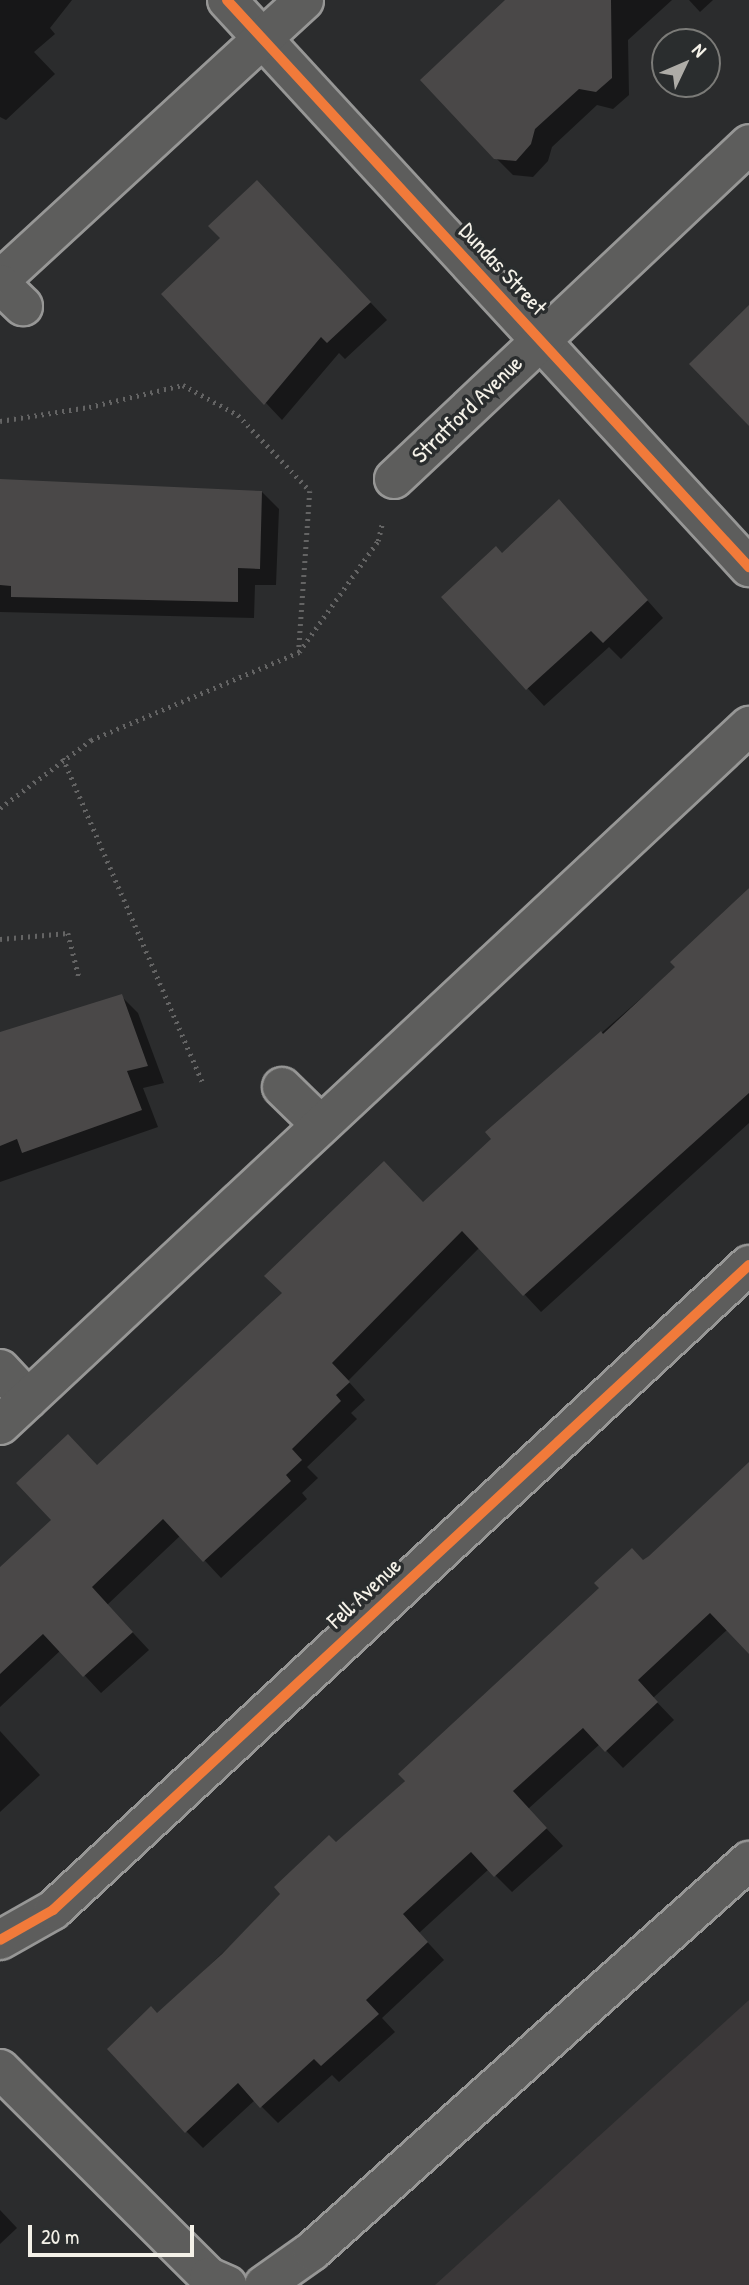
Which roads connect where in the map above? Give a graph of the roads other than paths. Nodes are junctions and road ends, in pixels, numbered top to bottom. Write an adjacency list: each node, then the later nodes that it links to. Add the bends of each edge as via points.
1 (227, 0): 3 (street, Dundas Street)
2 (304, 0): 3 (street)
3 (263, 38): 5 (street); 6 (street, Dundas Street)
4 (749, 144): 6 (street, Stratford Avenue)
5 (8, 290)
6 (539, 338): 7 (street, Stratford Avenue); 8 (street, Dundas Street)
7 (394, 479)
8 (749, 567)
9 (749, 726): 11 (street)
10 (282, 1087): 11 (street)
11 (321, 1125): 14 (street)
12 (749, 1265): 17 (street, Fell Avenue, via 53,1910)
13 (0, 1369): 14 (street)
14 (28, 1399): 15 (street)
15 (0, 1425)
16 (749, 1861): 20 (street, via 312,2251)
17 (0, 1940)
18 (0, 2069): 19 (street, via 209,2277)
19 (226, 2285)
20 (264, 2285)

